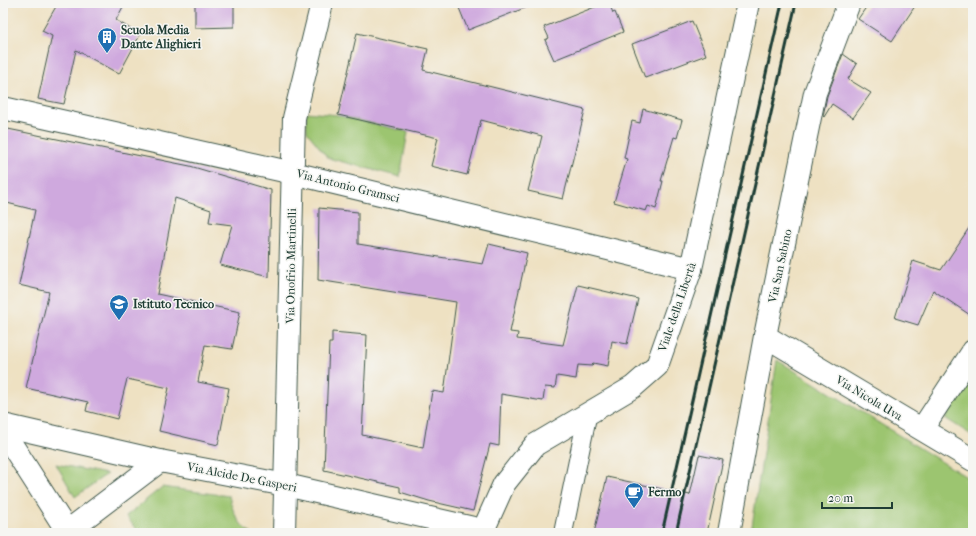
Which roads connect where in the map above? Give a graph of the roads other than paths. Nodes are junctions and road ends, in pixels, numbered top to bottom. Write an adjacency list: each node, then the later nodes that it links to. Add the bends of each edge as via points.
1 (322, 3): 5 (street, Via Onofrio Martinelli, via 294,118)
2 (747, 3): 6 (street, Viale della Libertà)
3 (849, 3): 7 (street, Via San Sabino, via 815,93)
4 (3, 108): 5 (street, Via Antonio Gramsci)
5 (293, 173): 6 (street, Via Antonio Gramsci); 15 (street, Via Onofrio Martinelli)
6 (691, 269): 9 (street, Viale della Libertà, via 656,366 633,387)
7 (765, 336): 11 (street, Via Nicola Uva); 20 (street, Via San Sabino)
8 (973, 351): 11 (street)
9 (588, 412): 16 (street, Viale della Libertà, via 535,445 504,484); 19 (street)
10 (3, 425): 14 (street, Via Alcide De Gasperi)
11 (922, 429): 13 (street, Via Nicola Uva)
12 (3, 431): 17 (street)
13 (973, 460)
14 (160, 461): 15 (street, Via Alcide De Gasperi); 17 (street)
15 (286, 485): 16 (street, Via Alcide De Gasperi); 18 (street, Via Onofrio Martinelli)
16 (482, 531)
17 (66, 532)
18 (284, 533)
19 (563, 533)
20 (729, 533)

